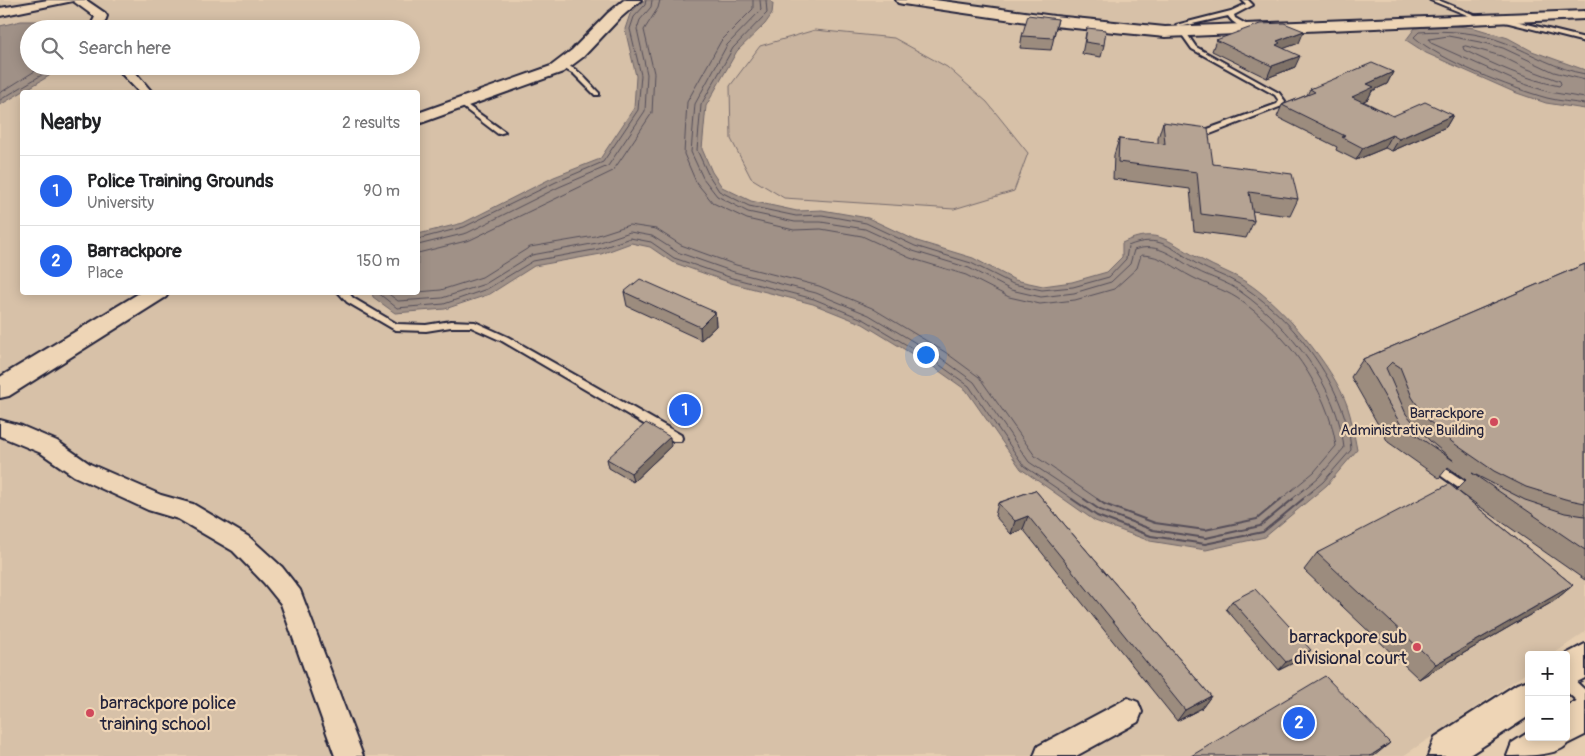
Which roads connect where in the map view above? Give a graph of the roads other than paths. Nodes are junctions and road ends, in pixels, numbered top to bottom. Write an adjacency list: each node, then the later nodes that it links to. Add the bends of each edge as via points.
1 (68, 0): 7 (street)
2 (78, 0): 10 (street, via 101,16)
3 (634, 0): 16 (street, via 610,17)
4 (903, 0): 13 (street, via 1054,21 1150,31)
5 (1245, 0): 8 (lane, via 1250,5)
6 (1433, 0): 12 (lane)
7 (0, 12)
8 (1232, 13): 13 (lane); 14 (lane, via 1233,19)
9 (1585, 15): 11 (street)
10 (99, 20)
11 (1502, 20): 12 (street); 15 (lane)
12 (1485, 21): 14 (street)
13 (1181, 29): 14 (street); 23 (lane, via 1194,48 1277,94 1282,101 1280,105)
14 (1251, 29)
15 (1585, 40)
16 (563, 66): 19 (lane); 20 (street)
17 (130, 75): 18 (street)
18 (144, 90)
19 (597, 94)
20 (462, 104): 21 (street); 22 (lane)
21 (420, 118)
22 (501, 132)
23 (1197, 136)
24 (153, 295): 26 (street)
25 (345, 295): 28 (lane, via 395,327 472,324 505,339)
26 (0, 389)
27 (0, 428): 40 (street, via 49,447 82,470 147,499 185,511 241,544 291,598)
28 (677, 438)
29 (1426, 458): 30 (lane)
30 (1481, 497)
31 (1585, 660): 32 (street)
32 (1570, 669)
33 (1570, 686): 35 (lane)
34 (1525, 699): 42 (street, via 1447,749)
35 (1585, 699)
36 (1128, 712): 41 (street)
37 (1585, 714): 38 (street)
38 (1570, 724)
39 (1546, 741): 43 (street)
40 (343, 753)
41 (1048, 756)
42 (1446, 756)
43 (1525, 756)

